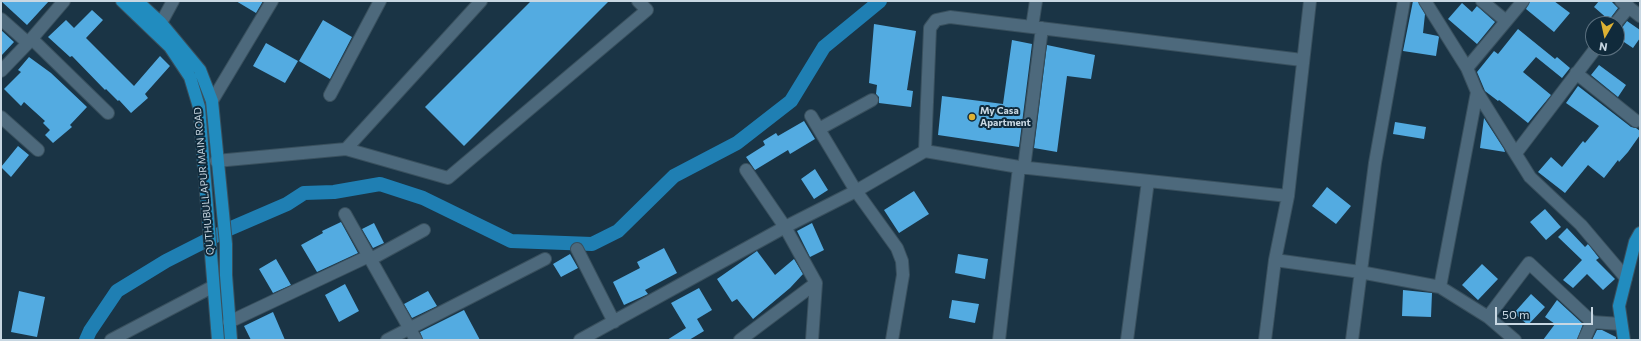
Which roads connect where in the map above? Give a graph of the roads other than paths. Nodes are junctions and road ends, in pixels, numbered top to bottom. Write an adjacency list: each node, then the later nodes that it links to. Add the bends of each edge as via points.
1 (64, 1): 22 (street)
2 (122, 1): 46 (main road, QUTHUBULLAPUR MAIN ROAD, via 170,47 190,77 199,107)
3 (137, 1): 20 (main road, QUTHUBULLAPUR MAIN ROAD)
4 (173, 1): 20 (street)
5 (272, 1): 31 (street)
6 (380, 1): 29 (street)
7 (481, 1): 37 (street)
8 (638, 1): 37 (street, via 646,10 448,178)
9 (1036, 1): 21 (street)
10 (1310, 1): 24 (street)
11 (1404, 1): 57 (street)
12 (1425, 1): 25 (street)
13 (1482, 1): 19 (street)
14 (1523, 1): 19 (street)
15 (1625, 4): 16 (street); 17 (street)
16 (1619, 16)
17 (1640, 16)
18 (1, 19): 22 (street)
19 (1506, 21): 25 (street)
20 (161, 23): 31 (main road, QUTHUBULLAPUR MAIN ROAD, via 200,70)
21 (1037, 28): 24 (street); 39 (street, via 950,17 936,20 930,28); 42 (street)
22 (30, 41): 26 (street); 32 (street)
23 (1590, 56): 27 (street)
24 (1302, 60): 48 (street)
25 (1466, 68): 28 (street)
26 (1, 71)
27 (1576, 73): 35 (street); 40 (street)
28 (1476, 92): 40 (street); 62 (street)
29 (330, 95)
30 (872, 100): 36 (street)
31 (212, 101): 41 (main road, QUTHUBULLAPUR MAIN ROAD)
32 (108, 113)
33 (811, 116): 36 (street)
34 (1, 117): 38 (street)
35 (1636, 121)
36 (819, 129): 47 (street)
37 (346, 149): 41 (street)
38 (38, 150)
39 (925, 151): 42 (street); 47 (street)
40 (1516, 153): 59 (street, via 1530,177 1580,225)
41 (216, 161): 45 (main road, QUTHUBULLAPUR MAIN ROAD)
42 (1022, 167): 44 (street); 78 (street)
43 (746, 170): 50 (street)
44 (1148, 181): 48 (street); 79 (street)
45 (219, 184): 46 (main road); 58 (main road, QUTHUBULLAPUR MAIN ROAD, via 226,244)
46 (204, 187): 60 (main road, QUTHUBULLAPUR MAIN ROAD)
47 (856, 191): 50 (street); 77 (street, via 897,248 902,261 902,285)
48 (1288, 196): 56 (street)
49 (345, 214): 54 (street)
50 (785, 227): 61 (street); 65 (street)
51 (424, 230): 54 (street)
52 (1640, 233): 59 (main road, via 1635,242)
53 (577, 249): 65 (street)
54 (370, 258): 64 (street); 68 (street)
55 (545, 259): 68 (street)
56 (1275, 260): 57 (street); 80 (street)
57 (1360, 272): 62 (street); 81 (street)
58 (226, 275): 60 (main road); 64 (main road, QUTHUBULLAPUR MAIN ROAD)
59 (1626, 278): 67 (main road, via 1619,306)
60 (212, 283): 69 (street); 70 (main road, QUTHUBULLAPUR MAIN ROAD)
61 (816, 283): 75 (street); 76 (street)
62 (1440, 287): 63 (street)
63 (1488, 317): 66 (street, via 1529,263); 82 (street)
64 (228, 322): 71 (main road, QUTHUBULLAPUR MAIN ROAD)
65 (614, 322): 74 (street)
66 (1592, 322): 67 (street); 83 (street)
67 (1621, 324): 84 (main road)
68 (410, 328): 72 (street); 73 (street)
69 (111, 340)
70 (218, 340)
71 (231, 340)
72 (386, 340)
73 (416, 340)
74 (580, 340)
75 (740, 340)
76 (812, 340)
77 (892, 340)
78 (999, 340)
79 (1127, 340)
80 (1265, 340)
81 (1352, 340)
82 (1515, 340)
83 (1584, 340)
84 (1624, 340)

